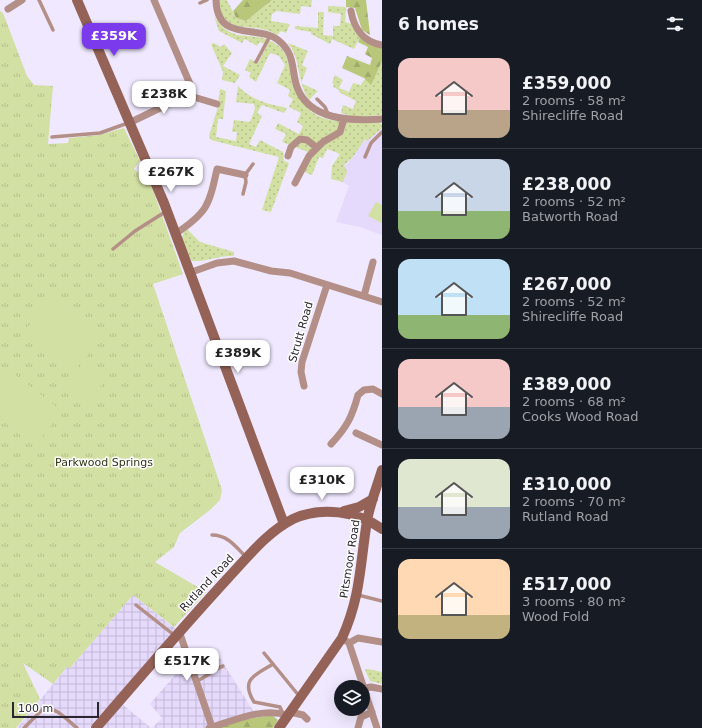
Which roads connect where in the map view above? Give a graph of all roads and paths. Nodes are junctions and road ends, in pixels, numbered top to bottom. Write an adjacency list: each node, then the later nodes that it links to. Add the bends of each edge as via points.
1 (22, 0): 8 (street)
2 (39, 0): 10 (lane)
3 (77, 0): 20 (street)
4 (154, 0): 14 (street, via 190,84)
5 (207, 0): 7 (lane)
6 (216, 0): 11 (street, via 218,13 228,26 242,32)
7 (200, 3)
8 (8, 9)
9 (351, 11): 12 (street, via 356,29 362,36)
10 (53, 30)
11 (270, 36): 13 (lane); 17 (street, via 278,40 290,56 301,95 312,107)
12 (382, 45)
13 (256, 62)
14 (187, 95): 16 (street); 20 (street)
15 (317, 99): 17 (lane, via 325,107)
16 (217, 104)
17 (328, 115): 19 (street)
18 (382, 118): 19 (street)
19 (344, 119): 23 (street, via 340,132)
20 (131, 122): 22 (lane, via 100,133); 30 (street)
21 (382, 132): 25 (lane, via 371,143)
22 (52, 137)
23 (316, 148): 24 (street, via 307,140 300,139 291,146); 28 (street)
24 (288, 156)
25 (365, 157)
26 (254, 164): 27 (lane)
27 (245, 175): 29 (lane); 31 (street, via 217,169 212,192 204,211)
28 (295, 183)
29 (243, 194)
30 (167, 212): 31 (street); 32 (lane, via 135,231)
31 (175, 234): 34 (street)
32 (113, 249)
33 (373, 262): 36 (street)
34 (189, 273): 35 (street, via 217,263 234,261 271,271 290,273); 47 (street)
35 (327, 285): 36 (street); 38 (street, Strutt Road, via 302,362)
36 (364, 296): 37 (street)
37 (382, 302)
38 (304, 386)
39 (382, 393): 41 (street, via 373,389 361,392 350,421)
40 (356, 433): 42 (street)
41 (331, 444)
42 (382, 445)
43 (382, 470): 44 (street, Pitsmoor Road)
44 (372, 499): 45 (street, via 359,507); 46 (street, Pitsmoor Road)
45 (338, 512): 46 (street, Rutland Road); 47 (street, Rutland Road, via 312,513)
46 (367, 520): 48 (street, Rutland Road); 51 (street, Pitsmoor Road)
47 (284, 524): 50 (street, Rutland Road)
48 (382, 529)
49 (212, 535): 50 (lane, via 227,538)
50 (247, 558): 54 (street, Rutland Road)
51 (357, 595): 52 (lane); 55 (street, Pitsmoor Road)
52 (382, 601)
53 (136, 605): 54 (lane)
54 (177, 633): 61 (street); 71 (street, Rutland Road)
55 (346, 641): 56 (street, via 358,638); 60 (street); 64 (street, Pitsmoor Road)
56 (382, 642)
57 (264, 653): 58 (lane)
58 (272, 664): 64 (lane); 67 (lane, via 253,676 247,685 248,690 254,702 280,707)
59 (223, 666): 61 (lane, via 213,669)
60 (362, 680)
61 (197, 681): 72 (street)
62 (370, 687): 63 (street)
63 (382, 689)
64 (300, 697): 67 (street, Pitsmoor Road)
65 (370, 705): 66 (street)
66 (372, 712): 74 (street, via 361,717); 75 (street)
67 (287, 713): 68 (street, via 303,715); 72 (street, via 276,712 238,718); 73 (street, Pitsmoor Road)
68 (307, 719)
69 (24, 728): 70 (lane, via 47,708 56,711)
70 (77, 728)
71 (96, 728)
72 (211, 728)
73 (279, 728)
74 (358, 728)
75 (377, 728)

